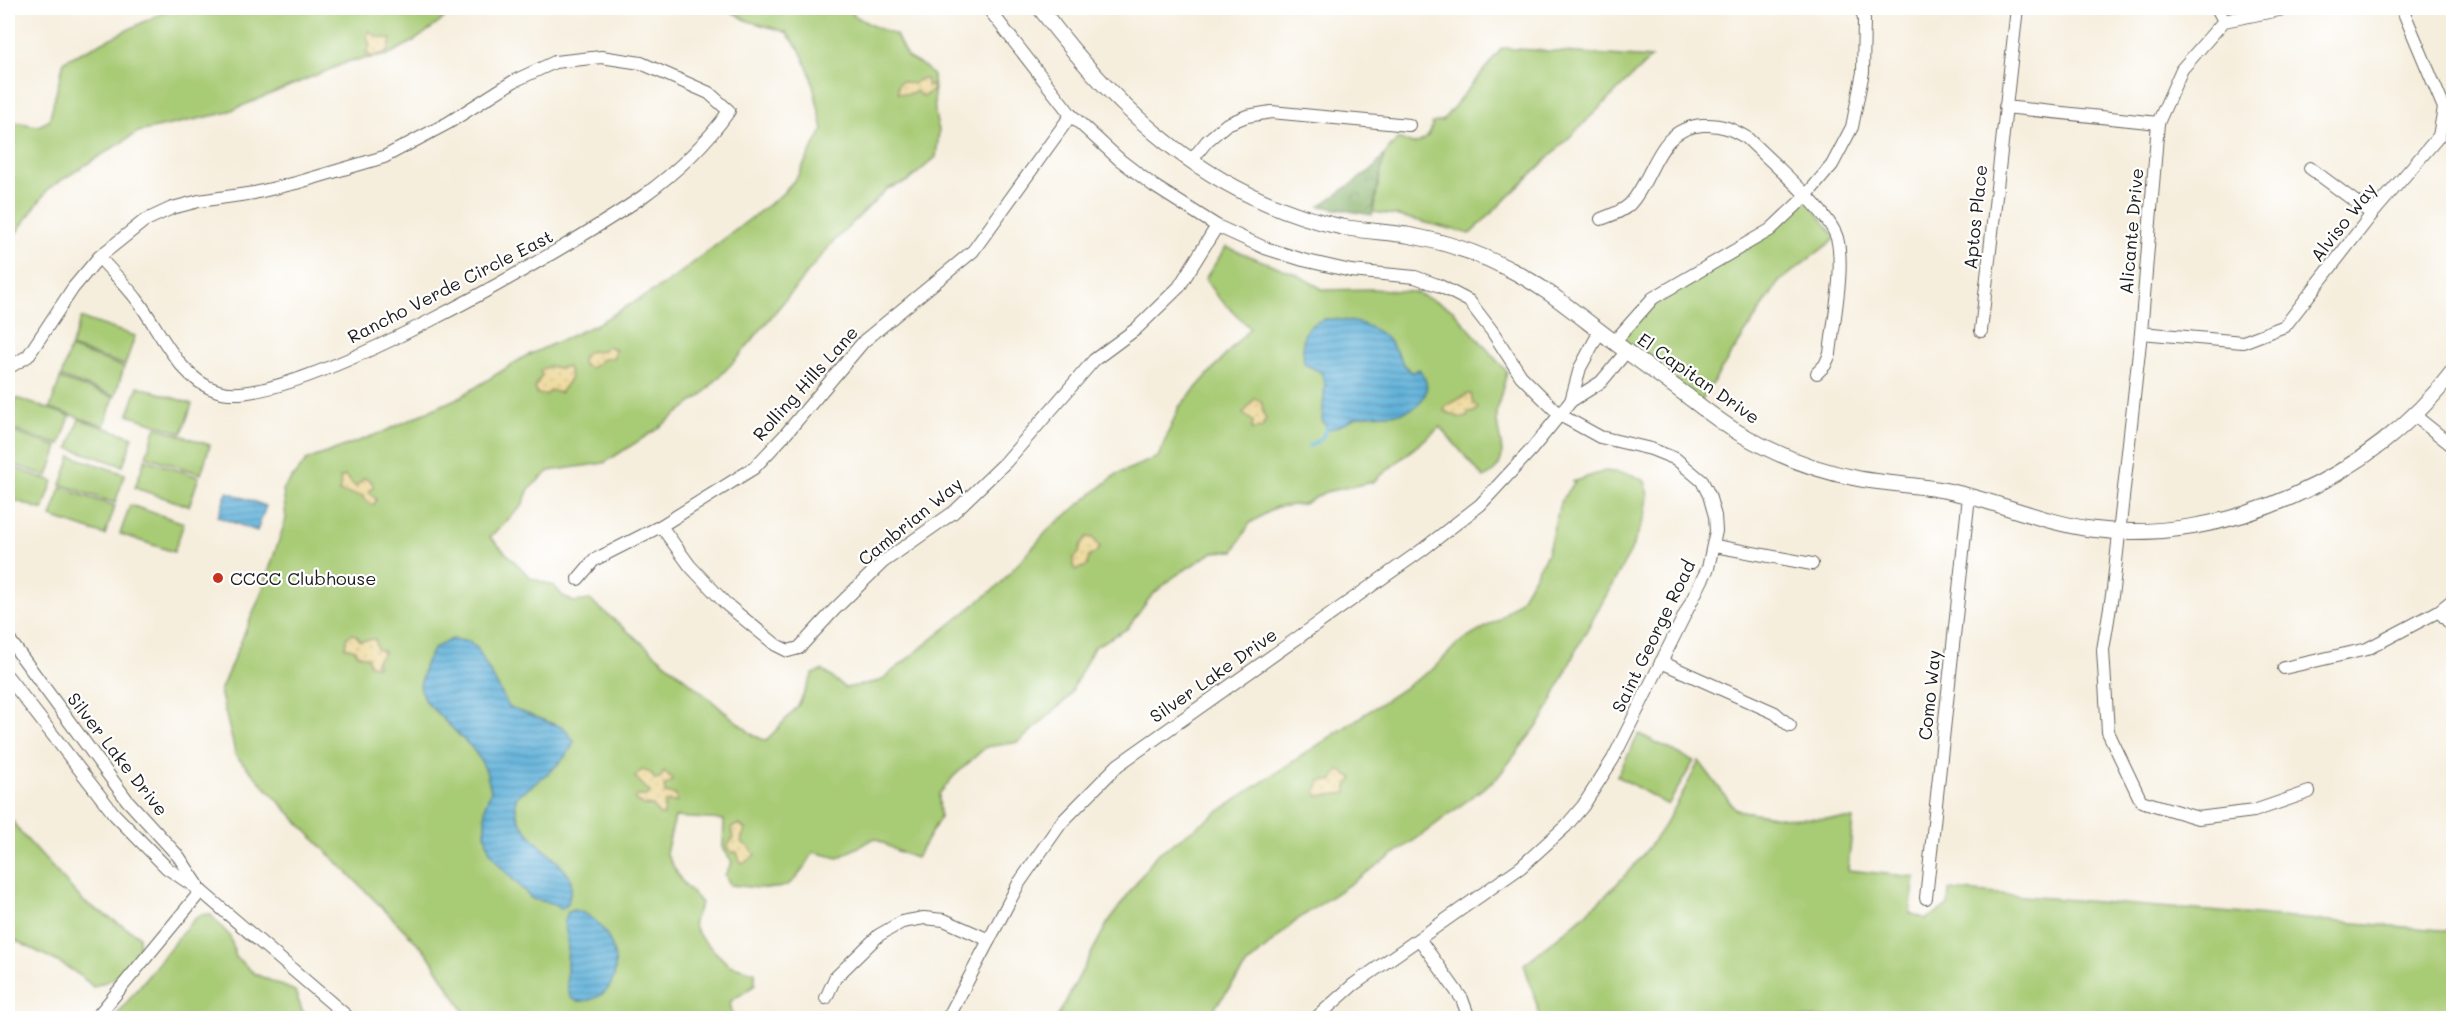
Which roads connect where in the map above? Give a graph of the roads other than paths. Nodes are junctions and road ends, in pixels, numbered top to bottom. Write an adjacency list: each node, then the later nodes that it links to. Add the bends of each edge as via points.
1 (988, 8): 10 (street, Saint George Road)
2 (1040, 8): 13 (street, El Capitan Drive, via 1116,99)
3 (1861, 8): 15 (street, via 1863,72 1852,127 1832,165)
4 (2017, 8): 9 (street, Aptos Place)
5 (2217, 8): 8 (street)
6 (2289, 8): 8 (street)
7 (2402, 8): 16 (street, Alviso Way, via 2444,108 2439,136)
8 (2224, 21): 11 (street, Alicante Drive, via 2182,69)
9 (2005, 107): 11 (street); 21 (street, Aptos Place)
10 (1071, 115): 18 (street, Saint George Road, via 1137,173); 32 (street, Rolling Hills Lane, via 973,251 864,341 754,468)
11 (2158, 123): 22 (street, Alicante Drive)
12 (1409, 125): 13 (street, via 1271,112 1227,124)
13 (1191, 161): 20 (street, El Capitan Drive, via 1259,199 1304,217 1431,240 1481,256 1529,279)
14 (2310, 168): 16 (street)
15 (1805, 197): 17 (street, via 1747,138 1715,125 1695,126 1667,142 1630,204); 23 (street, via 1770,230 1653,298); 26 (street, via 1825,216 1836,238 1840,263 1830,354)
16 (2372, 214): 22 (street, Alviso Way, via 2285,326 2243,342)
17 (1601, 219)
18 (1217, 226): 28 (street, Saint George Road, via 1303,260 1351,271 1415,278 1468,301 1521,376); 32 (street, Cambrian Way, via 1179,287 1136,329 1094,360 1006,462 954,512 883,562 799,648 788,651 776,645 726,604 690,566)
19 (99, 257): 19 (street, Rancho Verde Circle East, via 136,299 194,379 220,392 239,395 260,391 296,380 403,334 556,252 643,196 684,163 729,111 709,93 641,63 601,57 555,62 514,81 384,157 296,183 171,208 144,221); 24 (street, via 28,356)
20 (1600, 331): 23 (street, El Capitan Drive); 27 (street, via 1580,368)
21 (1982, 331)
22 (2140, 333): 33 (street, Alicante Drive)
23 (1620, 347): 27 (street, via 1601,382); 31 (street, El Capitan Drive, via 1735,431 1772,451 1832,473)
24 (8, 368)
25 (2454, 370): 29 (street, El Capitan Drive)
26 (1818, 373)
27 (1572, 401): 28 (street, Silver Lake Drive)
28 (1560, 415): 34 (street, Saint George Road, via 1600,437 1662,452 1688,468 1710,495 1715,516); 48 (street, Silver Lake Drive, via 1480,505 1118,765 1061,824 1019,883)
29 (2415, 416): 30 (street); 33 (street, El Capitan Drive, via 2374,451 2290,497 2193,526)
30 (2454, 447)
31 (1969, 496): 33 (street, El Capitan Drive, via 2044,520); 47 (street, Como Way)
32 (661, 526): 36 (street, Rolling Hills Lane, via 594,560)
33 (2120, 530): 45 (street, Alicante Drive, via 2103,650 2108,732 2141,801 2198,818 2254,811)
34 (1714, 546): 35 (street); 41 (street, Saint George Road, via 1708,568)
35 (1812, 564)
36 (578, 579)
37 (2454, 599): 38 (street)
38 (2439, 611): 39 (street); 42 (street, via 2367,649)
39 (2454, 628)
40 (8, 638): 46 (street, Silver Lake Drive, via 127,800 180,857)
41 (1661, 662): 44 (street, via 1775,713); 49 (street, Saint George Road, via 1613,759 1566,826 1521,867)
42 (2284, 668)
43 (8, 677): 46 (street, Silver Lake Drive, via 114,814 167,868)
44 (1790, 726)
45 (2309, 792)
46 (201, 891): 51 (street); 52 (street, Silver Lake Drive)
47 (1926, 898)
48 (989, 940): 50 (street, via 944,920 902,922 879,935 834,978); 53 (street, Silver Lake Drive)
49 (1420, 940): 54 (street, Saint George Road, via 1353,985); 55 (street, via 1462,999)
50 (826, 998)
51 (96, 1018)
52 (349, 1018)
53 (948, 1018)
54 (1316, 1018)
55 (1469, 1018)

